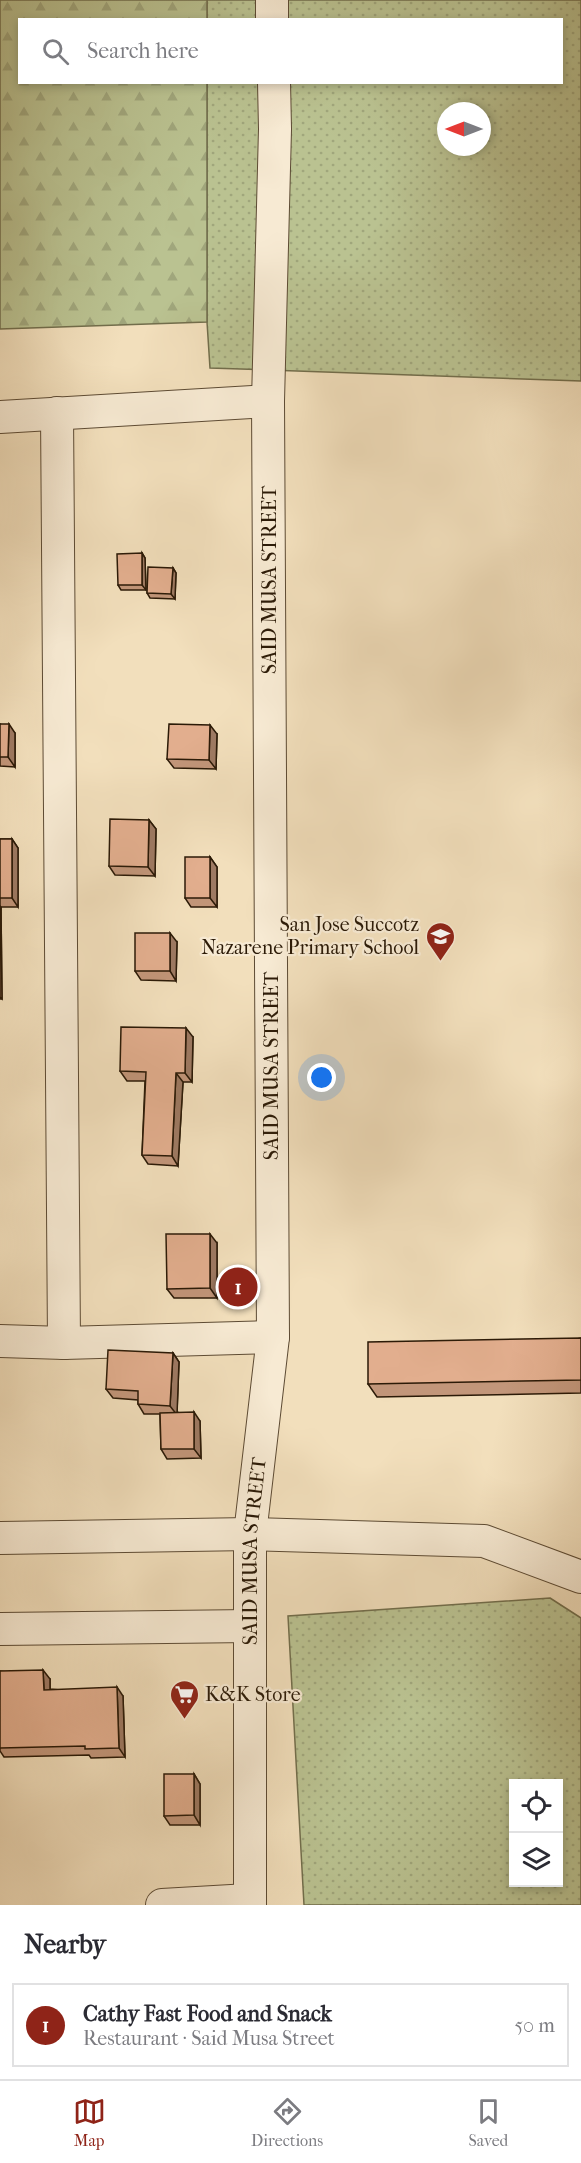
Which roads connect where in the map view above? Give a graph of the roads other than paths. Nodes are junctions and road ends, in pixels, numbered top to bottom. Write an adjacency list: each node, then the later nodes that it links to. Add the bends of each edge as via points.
1 (272, 0): 2 (street)
2 (272, 18)
3 (274, 84): 4 (street, SAID MUSA STREET)
4 (268, 401): 5 (street); 7 (street, SAID MUSA STREET)
5 (57, 413): 6 (street); 9 (street)
6 (0, 417)
7 (273, 1336): 9 (street); 10 (street, SAID MUSA STREET)
8 (0, 1341): 9 (street)
9 (64, 1343)
10 (250, 1534): 11 (street); 12 (street, via 484,1541); 13 (street, SAID MUSA STREET)
11 (0, 1538)
12 (581, 1577)
13 (250, 1626): 14 (street); 15 (street, SAID MUSA STREET)
14 (0, 1629)
15 (249, 1903): 16 (street)
16 (162, 1905)

